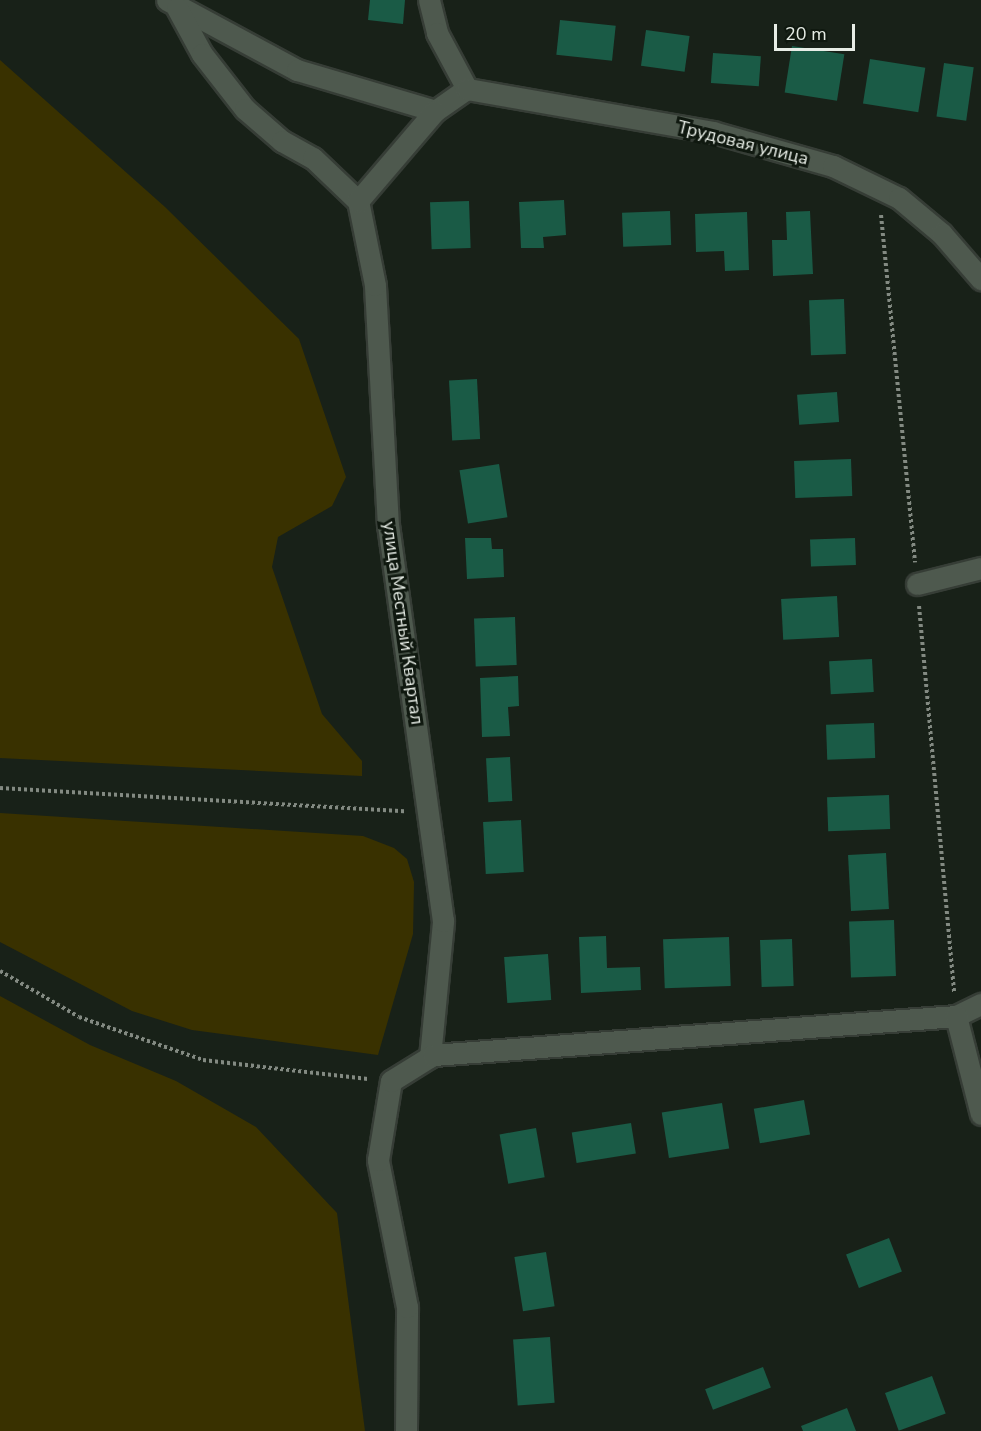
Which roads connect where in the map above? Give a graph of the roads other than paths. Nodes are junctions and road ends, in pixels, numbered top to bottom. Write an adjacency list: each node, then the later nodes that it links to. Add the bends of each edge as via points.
1 (429, 0): 3 (street, via 436,33)
2 (171, 3): 4 (street, via 297,70); 5 (street, via 202,54 245,109 282,141 314,158)
3 (467, 89): 4 (street); 6 (street, Трудовая улица, via 713,132 878,184 942,234)
4 (435, 111): 5 (street)
5 (362, 196): 11 (street, улица Местный Квартал, via 375,285 388,526 443,921)
6 (981, 279)
7 (981, 568): 8 (street)
8 (918, 584)
9 (981, 1004): 10 (street)
10 (956, 1016): 11 (street); 12 (street)
11 (430, 1057): 13 (street, via 392,1081 378,1160 407,1307)
12 (981, 1114)
13 (406, 1431)

